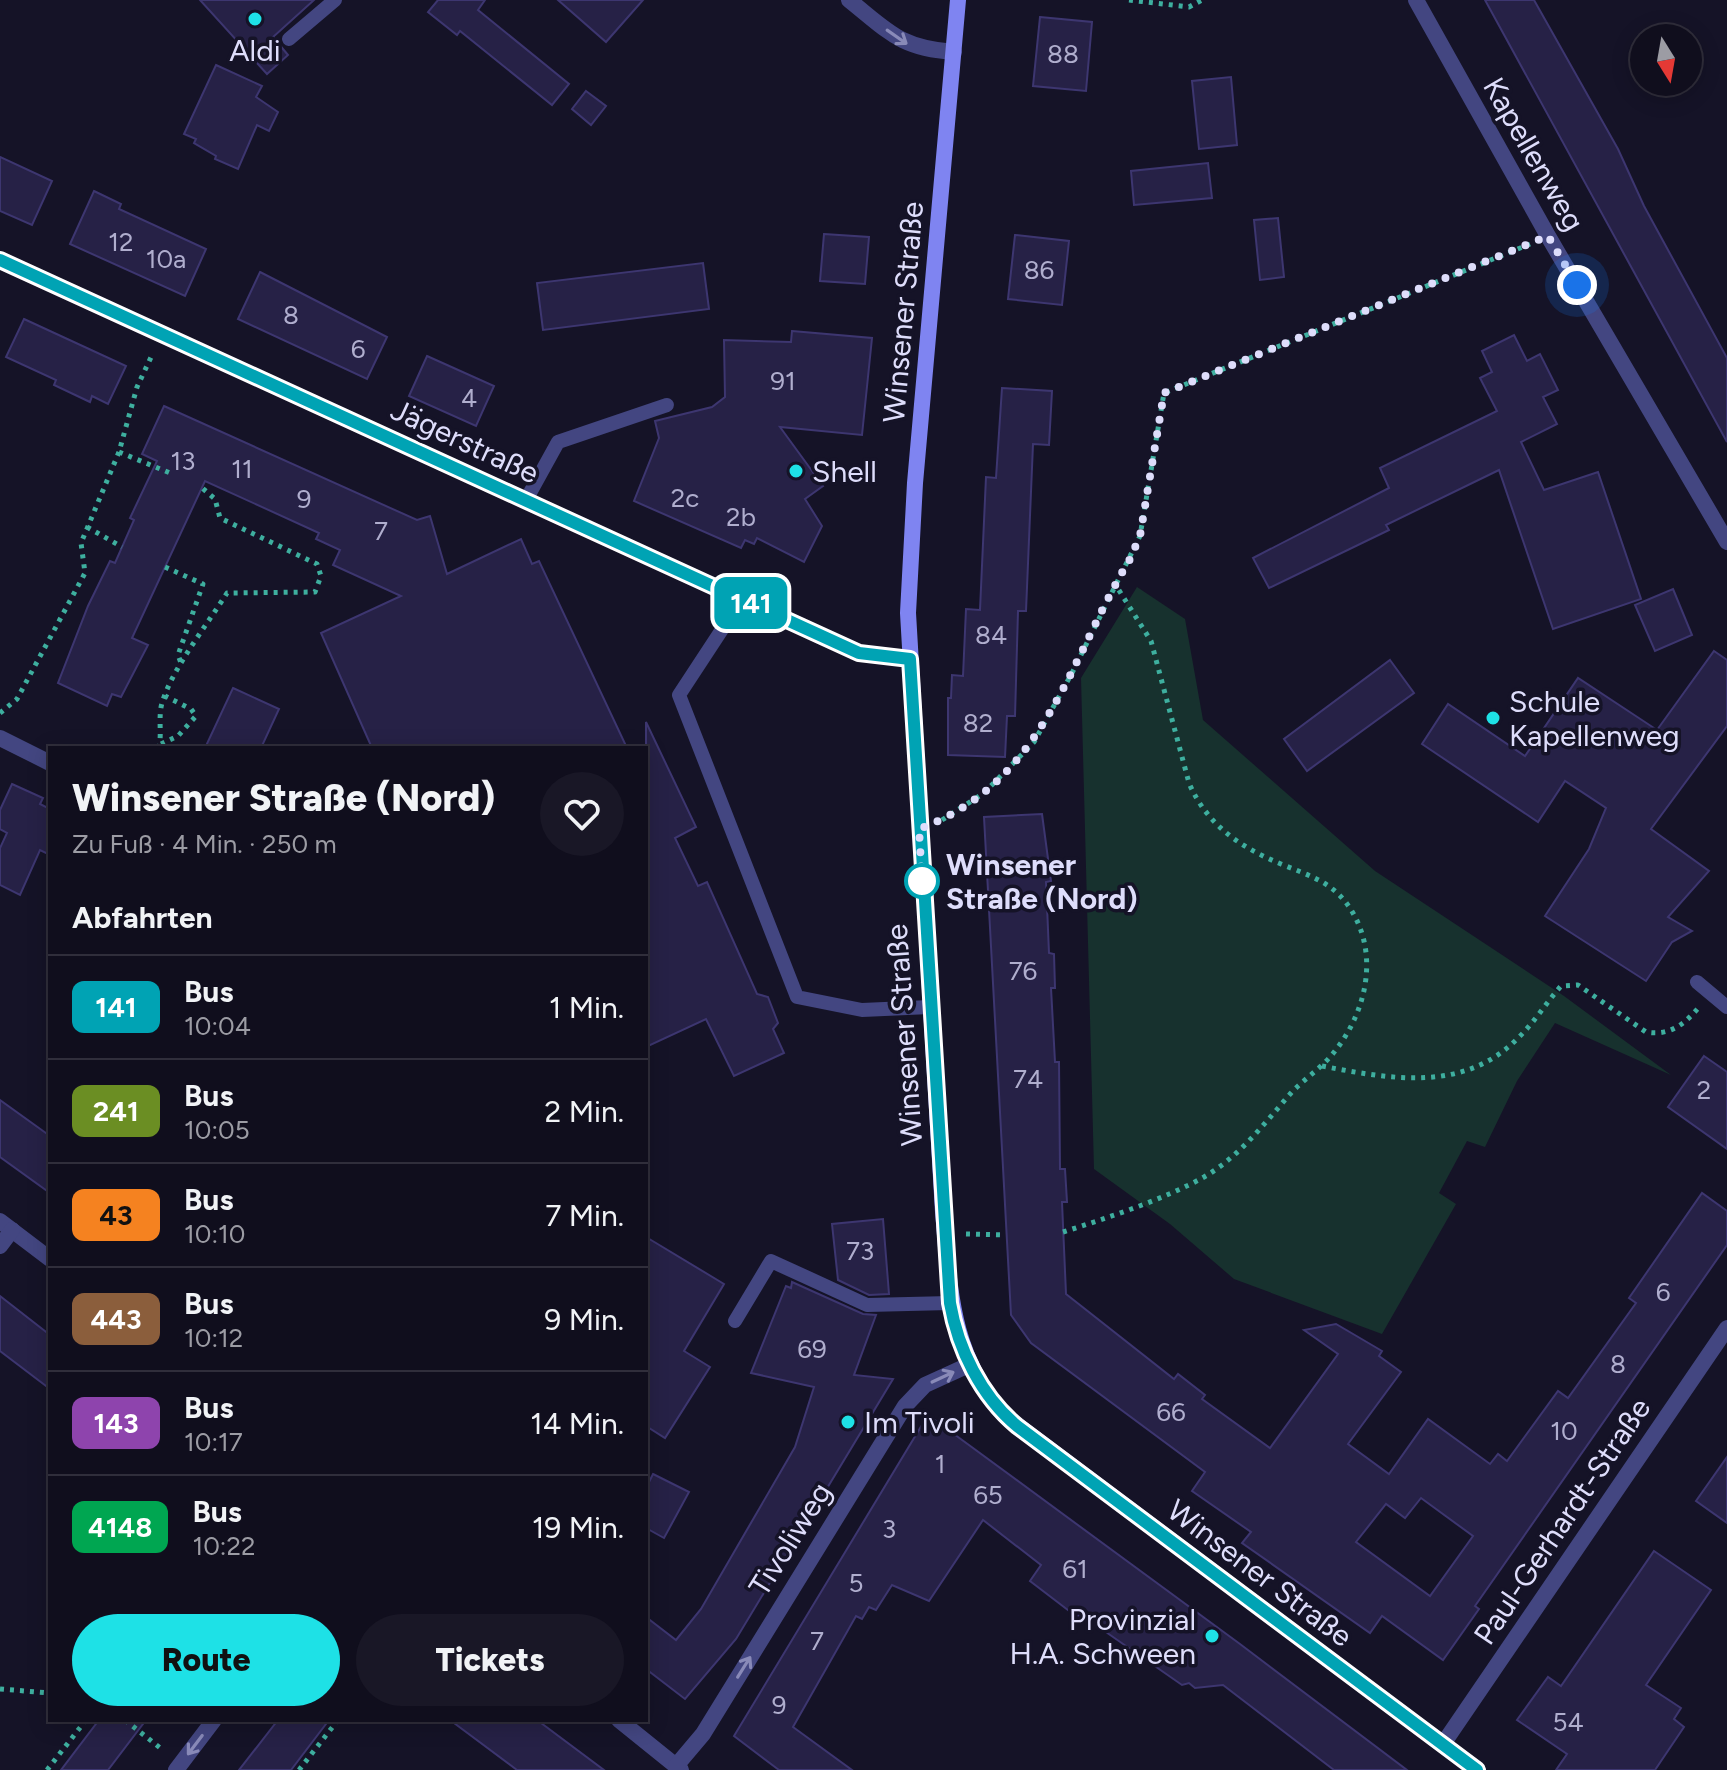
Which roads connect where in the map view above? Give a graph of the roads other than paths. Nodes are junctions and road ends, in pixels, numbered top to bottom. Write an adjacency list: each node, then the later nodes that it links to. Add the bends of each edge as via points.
1 (335, 0): 5 (lane)
2 (849, 0): 6 (street, one-way to 6, via 902,42)
3 (958, 0): 6 (main road, Winsener Straße)
4 (1416, 0): 10 (street, Kapellenweg)
5 (289, 39)
6 (954, 52): 12 (main road, Winsener Straße, via 913,512)
7 (0, 260): 9 (main road, Jägerstraße)
8 (667, 405): 9 (lane, via 558,442)
9 (526, 500): 11 (main road, Jägerstraße)
10 (1727, 542)
11 (742, 599): 12 (main road, Jägerstraße, via 859,653); 16 (lane, via 679,695 797,997 862,1010)
12 (910, 659): 16 (main road, Winsener Straße)
13 (0, 738): 14 (street)
14 (48, 762)
15 (1697, 982): 17 (lane)
16 (930, 1007): 21 (main road, Winsener Straße)
17 (1727, 1007)
18 (6, 1225): 19 (street); 20 (street)
19 (0, 1246)
20 (48, 1257)
21 (950, 1303): 22 (lane, via 867,1305 771,1261); 24 (main road, Winsener Straße)
22 (735, 1321)
23 (1727, 1328): 27 (street, Paul-Gerhardt-Straße)
24 (971, 1364): 27 (main road, Winsener Straße, via 995,1405 1017,1426); 29 (street, Tivoliweg, one-way to 24, via 905,1406 925,1385)
25 (212, 1722): 28 (street, one-way to 28)
26 (622, 1722): 29 (street)
27 (1443, 1744): 30 (main road, Winsener Straße)
28 (178, 1767)
29 (679, 1768)
30 (1477, 1770)

